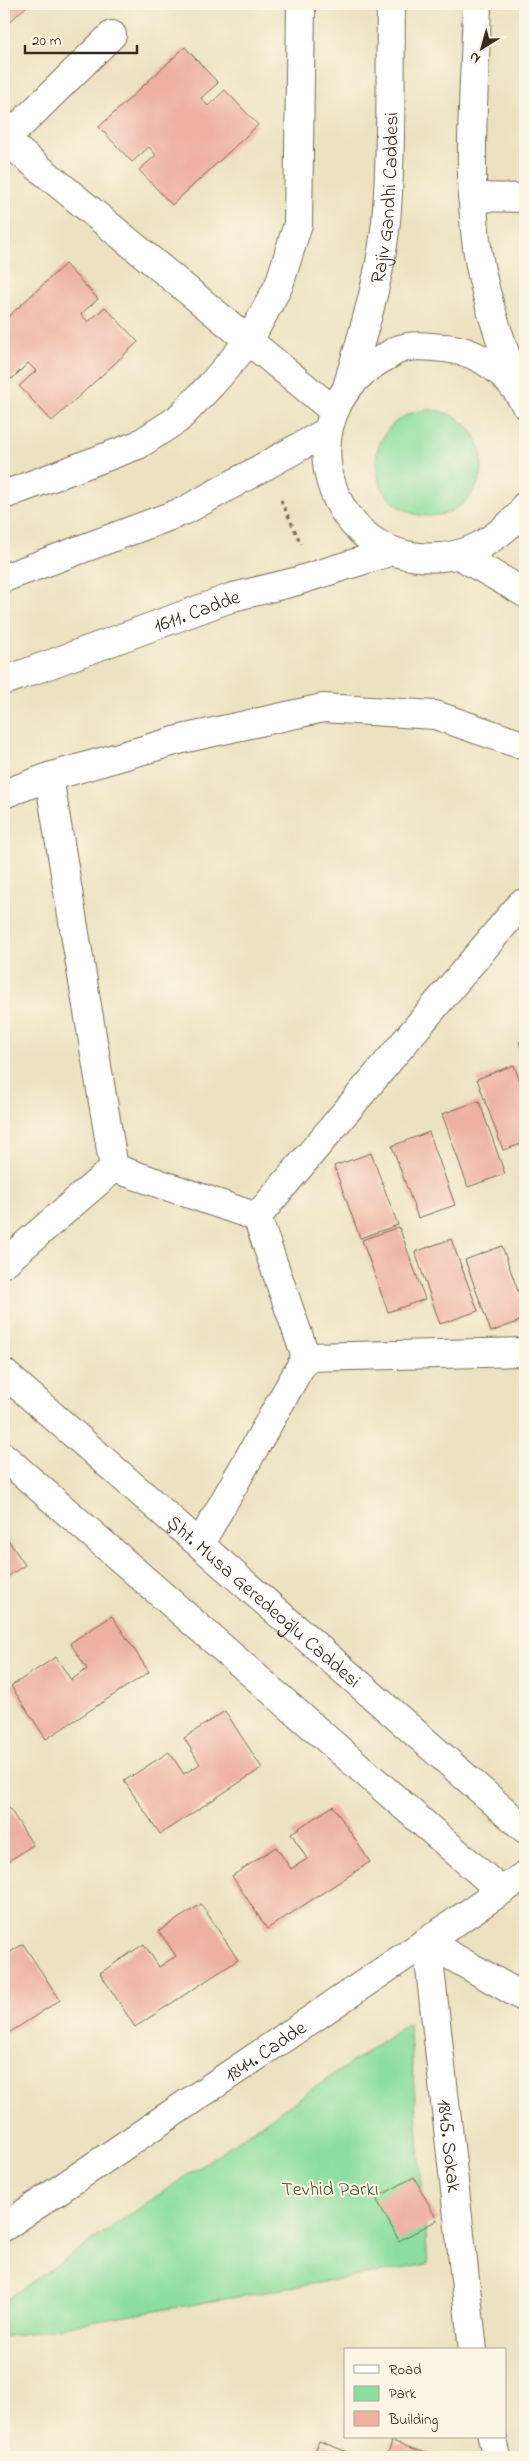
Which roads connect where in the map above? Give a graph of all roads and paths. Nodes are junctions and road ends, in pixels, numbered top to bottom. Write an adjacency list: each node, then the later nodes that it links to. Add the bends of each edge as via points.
1 (302, 4): 8 (street, via 298,224 279,285)
2 (392, 4): 10 (street, Rajiv Gandhi Caddesi, via 387,210 366,324)
3 (477, 4): 6 (street)
4 (112, 35): 5 (street)
5 (4, 140): 8 (street)
6 (472, 197): 7 (street); 9 (street, via 478,255 492,314)
7 (525, 198)
8 (249, 341): 10 (street); 11 (street, via 178,419 138,445)
9 (521, 396): 10 (street, via 489,362 455,349 422,346 401,348 364,370)
10 (336, 410): 15 (street, Rajiv Gandhi Caddesi, via 326,451 330,482 347,518 364,534); 17 (street, via 184,511)
11 (4, 495)
12 (281, 500): 14 (path)
13 (525, 506): 16 (street, via 522,513 490,542)
14 (302, 547)
15 (393, 551): 16 (street, via 425,558); 19 (street, 1611. Cadde, via 234,597)
16 (459, 555): 18 (street)
17 (4, 578)
18 (525, 593)
19 (4, 681)
20 (525, 746): 21 (street, via 436,715 323,708 182,738)
21 (49, 777): 22 (street); 24 (street)
22 (4, 794)
23 (524, 899): 25 (street)
24 (114, 1168): 25 (street); 26 (street)
25 (257, 1217): 28 (street)
26 (4, 1263)
27 (525, 1352): 28 (street)
28 (306, 1357): 31 (street)
29 (4, 1373): 31 (street, Şht. Musa Geredeoğlu Caddesi)
30 (4, 1457): 34 (street)
31 (200, 1544): 32 (street, Şht. Musa Geredeoğlu Caddesi)
32 (525, 1829)
33 (525, 1875): 34 (street, 1844. Cadde)
34 (501, 1892): 35 (street, 1844. Cadde)
35 (427, 1942): 36 (street); 37 (street, 1844. Cadde); 38 (street, 1845. Sokak)
36 (525, 1998)
37 (4, 2227)
38 (473, 2348)
39 (492, 2438): 40 (street)
40 (497, 2457)

